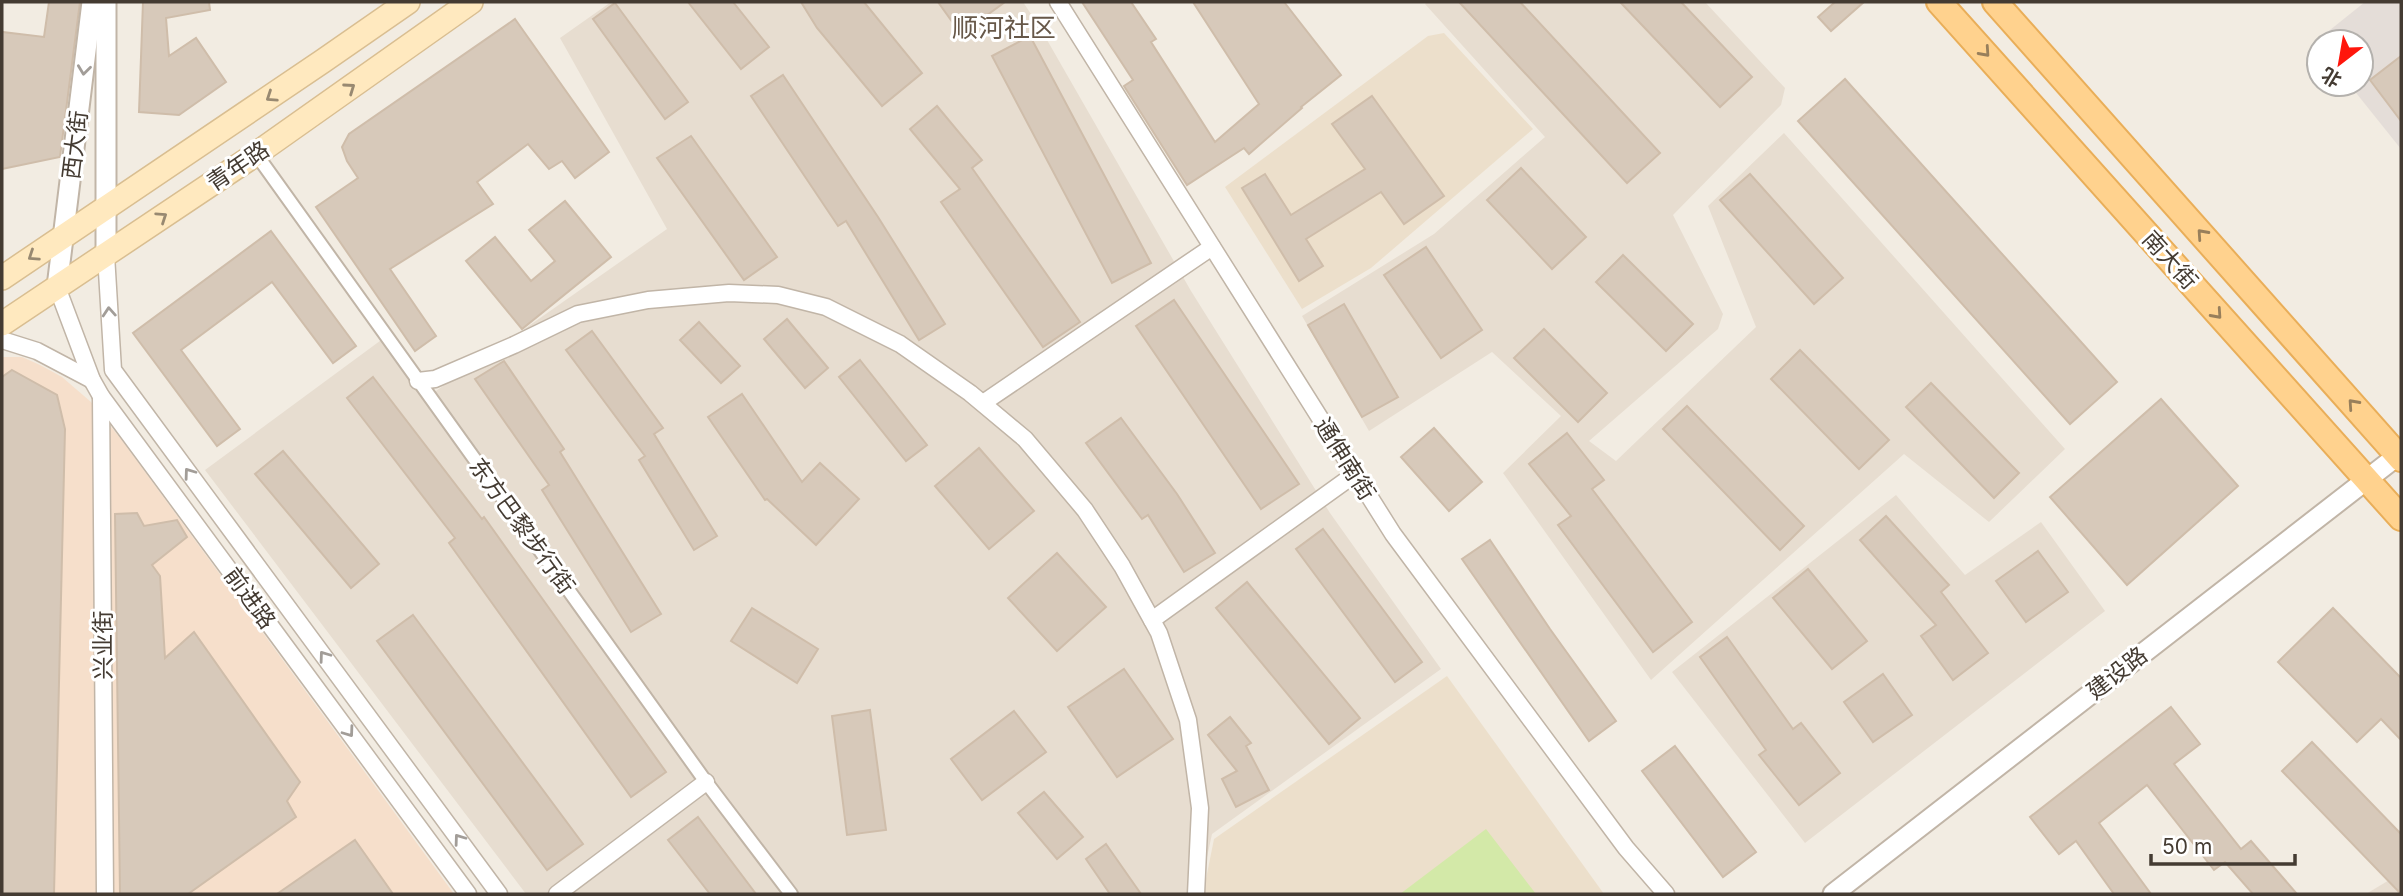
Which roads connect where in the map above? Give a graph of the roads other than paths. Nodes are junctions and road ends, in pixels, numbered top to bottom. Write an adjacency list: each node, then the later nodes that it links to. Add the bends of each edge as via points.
1 (92, 2): 10 (street, 西大街, one-way to 10)
2 (106, 2): 9 (street, 西大街)
3 (408, 2): 9 (main road, 青年路, one-way to 9)
4 (471, 2): 8 (main road, 青年路, one-way to 4)
5 (1058, 2): 11 (street, 通伸南街)
6 (1939, 2): 23 (main road, 南大街, one-way to 23)
7 (1995, 2): 21 (main road, 南大街, one-way to 7)
8 (256, 154): 12 (main road, 青年路, one-way to 8); 18 (street, 东方巴黎步行街)
9 (105, 208): 10 (main road, 青年路); 12 (street, 西大街)
10 (64, 235): 13 (main road, 青年路, one-way to 13); 14 (street, 西大街)
11 (1212, 247): 20 (street); 22 (street, 通伸南街)
12 (106, 255): 14 (main road, 青年路); 29 (street, 前进路, one-way to 12, via 113,370)
13 (2, 278)
14 (57, 287): 15 (main road, 青年路); 17 (street, 前进路)
15 (2, 324)
16 (2, 340): 17 (street, via 37,351)
17 (92, 380): 19 (street, 前进路)
18 (418, 381): 20 (street, via 435,379 578,314 649,300 729,293 778,295 826,307 900,344); 26 (street, 东方巴黎步行街)
19 (101, 396): 27 (street, 兴业街); 28 (street, 前进路, one-way to 28)
20 (983, 403): 25 (street, via 1025,439 1085,510)
21 (2400, 456): 23 (street, 建设路)
22 (1355, 474): 25 (street); 33 (street, 通伸南街, via 1401,545 1626,848)
23 (2365, 480): 24 (main road, 南大街); 34 (street, 建设路)
24 (2401, 518)
25 (1152, 620): 32 (street, via 1188,720 1200,808)
26 (706, 782): 30 (street); 31 (street, 东方巴黎步行街)
27 (105, 894)
28 (468, 894)
29 (499, 894)
30 (556, 894)
31 (791, 894)
32 (1196, 894)
33 (1666, 894)
34 (1833, 894)

